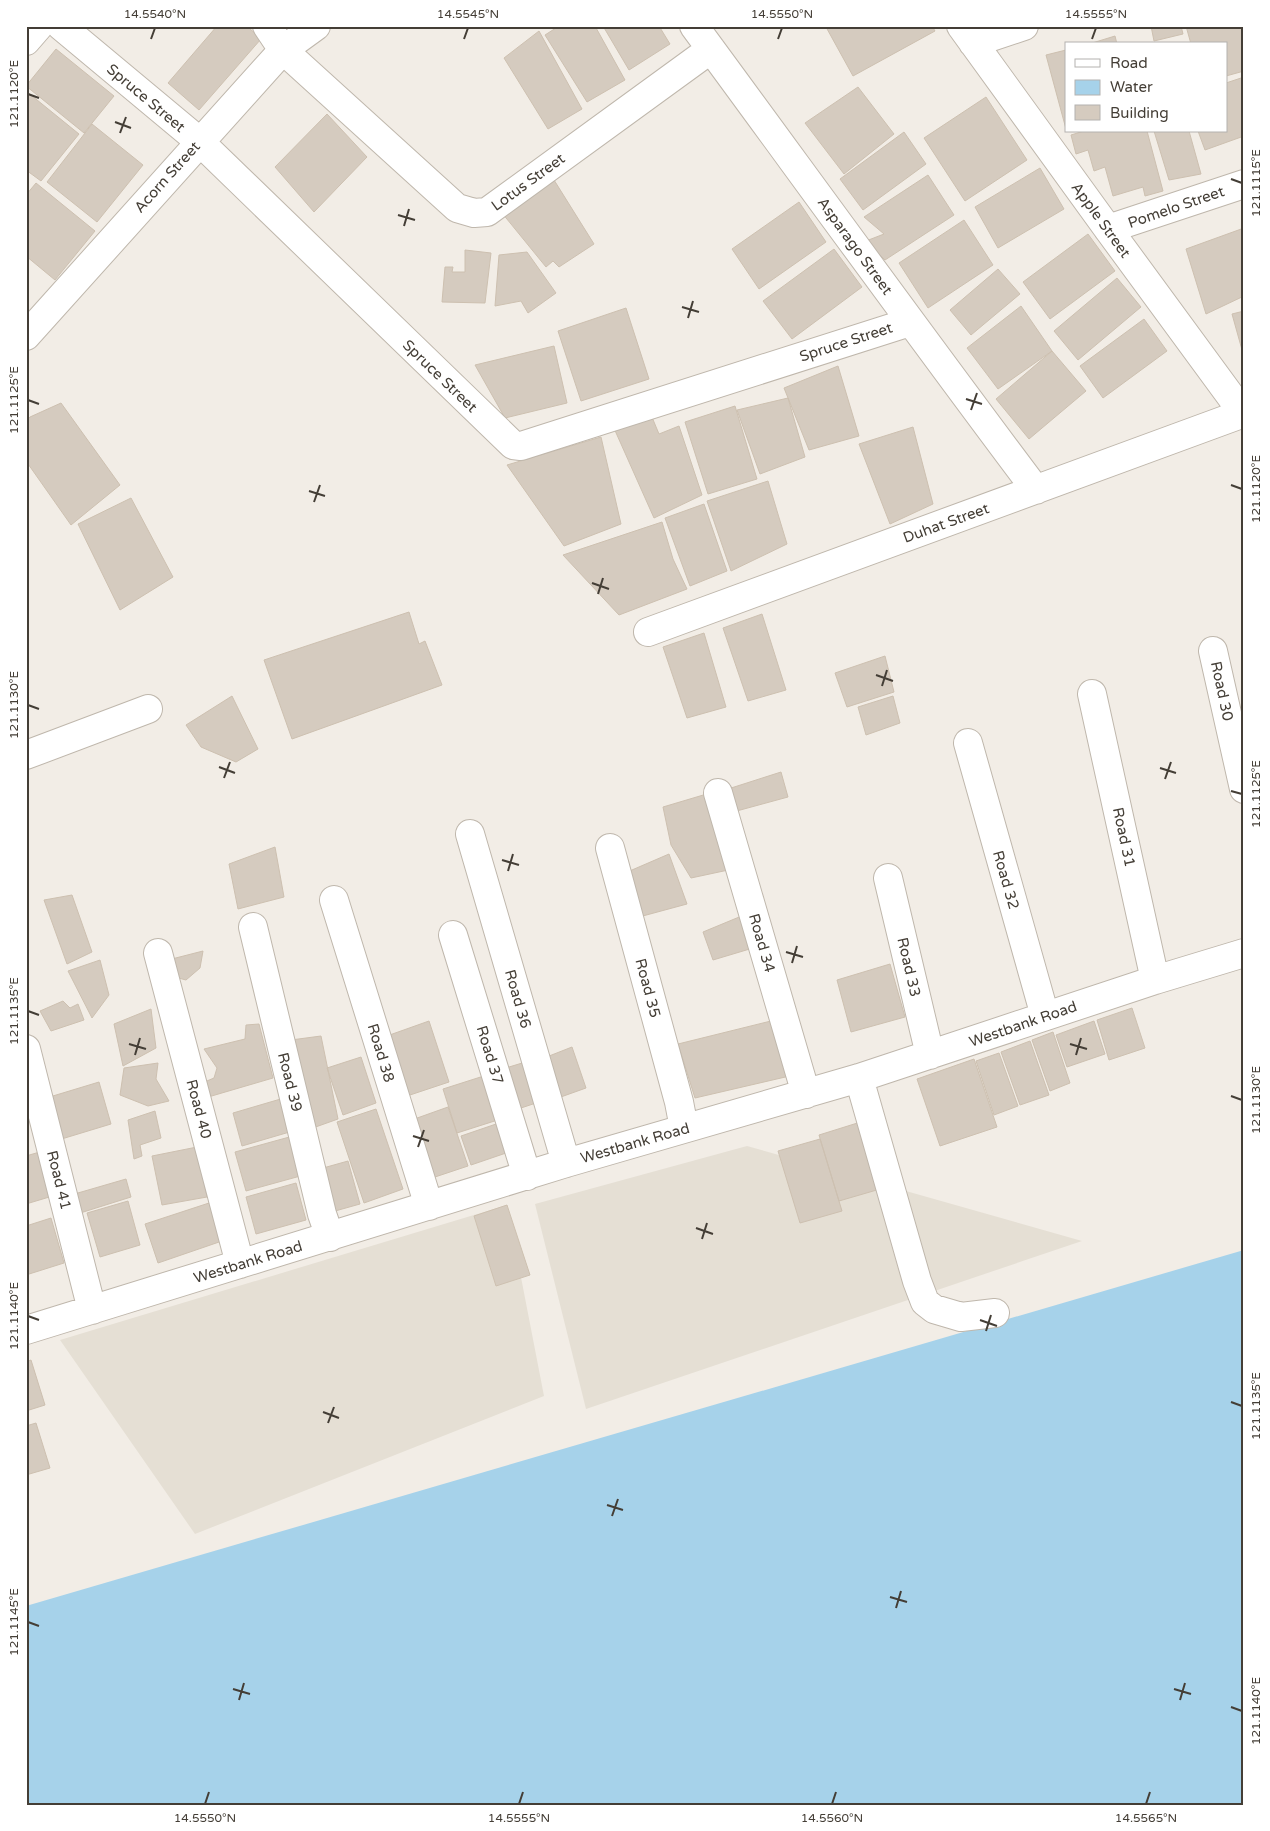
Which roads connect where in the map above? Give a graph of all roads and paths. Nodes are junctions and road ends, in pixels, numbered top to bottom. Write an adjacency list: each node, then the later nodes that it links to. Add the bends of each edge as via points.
1 (39, 26): 8 (street)
2 (61, 26): 11 (street, Spruce Street)
3 (268, 26): 10 (street, Lotus Street)
4 (316, 26): 10 (street, Acorn Street)
5 (694, 26): 9 (street, Asparago Street)
6 (1024, 26): 7 (street)
7 (967, 35): 13 (street, Apple Street)
8 (26, 41)
9 (711, 49): 10 (street, Lotus Street, via 488,212 474,213 458,208); 14 (street, Asparago Street)
10 (283, 50): 11 (street, Acorn Street)
11 (199, 141): 14 (street, Spruce Street, via 513,445 521,446); 15 (street, Acorn Street)
12 (1244, 184): 13 (street, Pomelo Street)
13 (1108, 230): 16 (street, Apple Street)
14 (910, 322): 17 (street, Asparago Street)
15 (26, 336)
16 (1244, 413): 17 (street, Duhat Street)
17 (1036, 490): 18 (street, Duhat Street)
18 (648, 632)
19 (1213, 650): 24 (street, Road 30)
20 (1092, 694): 34 (street, Road 31)
21 (148, 710): 23 (street)
22 (968, 743): 35 (street, Road 32)
23 (26, 755)
24 (1244, 789)
25 (718, 793): 39 (street, Road 34)
26 (470, 834): 41 (street, Road 36)
27 (610, 848): 40 (street, Road 35)
28 (888, 878): 37 (street, Road 33)
29 (334, 900): 43 (street, Road 38)
30 (253, 927): 44 (street, Road 39)
31 (453, 935): 42 (street, Road 37)
32 (158, 953): 45 (street, Road 40)
33 (1244, 954): 34 (street, Westbank Road)
34 (1155, 980): 35 (street, Westbank Road)
35 (1046, 1016): 37 (street, Westbank Road)
36 (26, 1049): 46 (street, Road 41)
37 (930, 1055): 38 (street, Westbank Road)
38 (859, 1078): 39 (street, Westbank Road); 47 (street, via 924,1302 954,1316)
39 (806, 1094): 40 (street, Westbank Road)
40 (684, 1128): 41 (street, Westbank Road)
41 (566, 1163): 42 (street, Westbank Road)
42 (527, 1176): 43 (street, Westbank Road)
43 (429, 1206): 44 (street, Westbank Road)
44 (330, 1237): 45 (street, Westbank Road)
45 (240, 1264): 46 (street, Westbank Road)
46 (92, 1310): 48 (street, Westbank Road)
47 (995, 1313)
48 (26, 1330)

